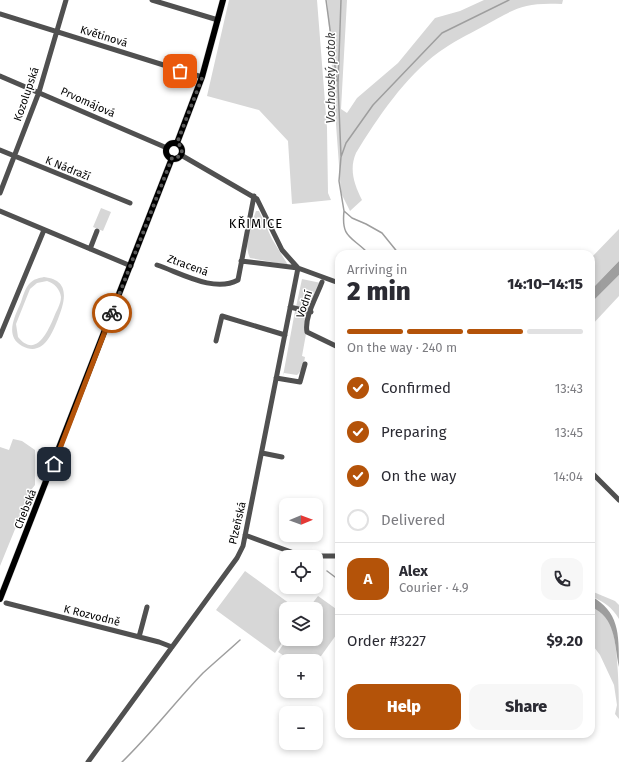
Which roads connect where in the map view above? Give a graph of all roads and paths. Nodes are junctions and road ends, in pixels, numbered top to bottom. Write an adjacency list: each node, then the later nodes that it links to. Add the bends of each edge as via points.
1 (66, 0): 6 (street, Kozolupská)
2 (152, 0): 5 (street)
3 (223, 0): 5 (main road)
4 (0, 14): 6 (street, Květinová)
5 (218, 20): 8 (main road)
6 (57, 32): 8 (street, Květinová); 9 (street, Kozolupská)
7 (0, 76): 9 (street, Prvomájová)
8 (202, 78): 10 (main road)
9 (39, 92): 11 (street, Prvomájová); 14 (street, Kozolupská)
10 (177, 143): 11 (main road, via 170,144); 13 (main road, via 182,148)
11 (167, 148): 15 (main road, via 167,153)
12 (0, 150): 14 (street, K Nádraží)
13 (181, 155): 15 (main road); 17 (street)
14 (14, 156): 16 (street, Kozolupská); 18 (street, K Nádraží)
15 (172, 158): 25 (main road, Chebská)
16 (0, 193)
17 (252, 195): 23 (street); 26 (street, via 261,205 282,250)
18 (130, 203)
19 (0, 211): 20 (street)
20 (44, 230): 22 (street); 32 (street)
21 (97, 231): 22 (street)
22 (90, 249): 25 (street)
23 (241, 260): 24 (street, Ztracená, via 238,280 233,283 211,284); 26 (street)
24 (157, 265)
25 (131, 266): 43 (main road, Chebská)
26 (298, 268): 28 (street); 29 (street, Plzeňská)
27 (322, 282): 30 (street, Vodní)
28 (335, 282)
29 (290, 307): 30 (street); 31 (street, Plzeňská)
30 (311, 312): 34 (street, Vodní, via 307,332)
31 (285, 335): 33 (street, via 222,316); 36 (street, Plzeňská)
32 (0, 336)
33 (216, 341)
34 (335, 346)
35 (305, 364): 36 (street, via 300,382)
36 (276, 378): 37 (street, Plzeňská)
37 (262, 453): 38 (street); 41 (street, Plzeňská)
38 (282, 457)
39 (595, 476): 40 (street)
40 (619, 500)
41 (245, 535): 42 (street, via 302,556); 47 (street, Plzeňská, via 237,558)
42 (335, 556)
43 (0, 599)
44 (6, 603): 46 (street, K Rozvodně)
45 (147, 607): 46 (street)
46 (139, 637): 47 (street, K Rozvodně)
47 (172, 648): 48 (street, Plzeňská)
48 (88, 762)

